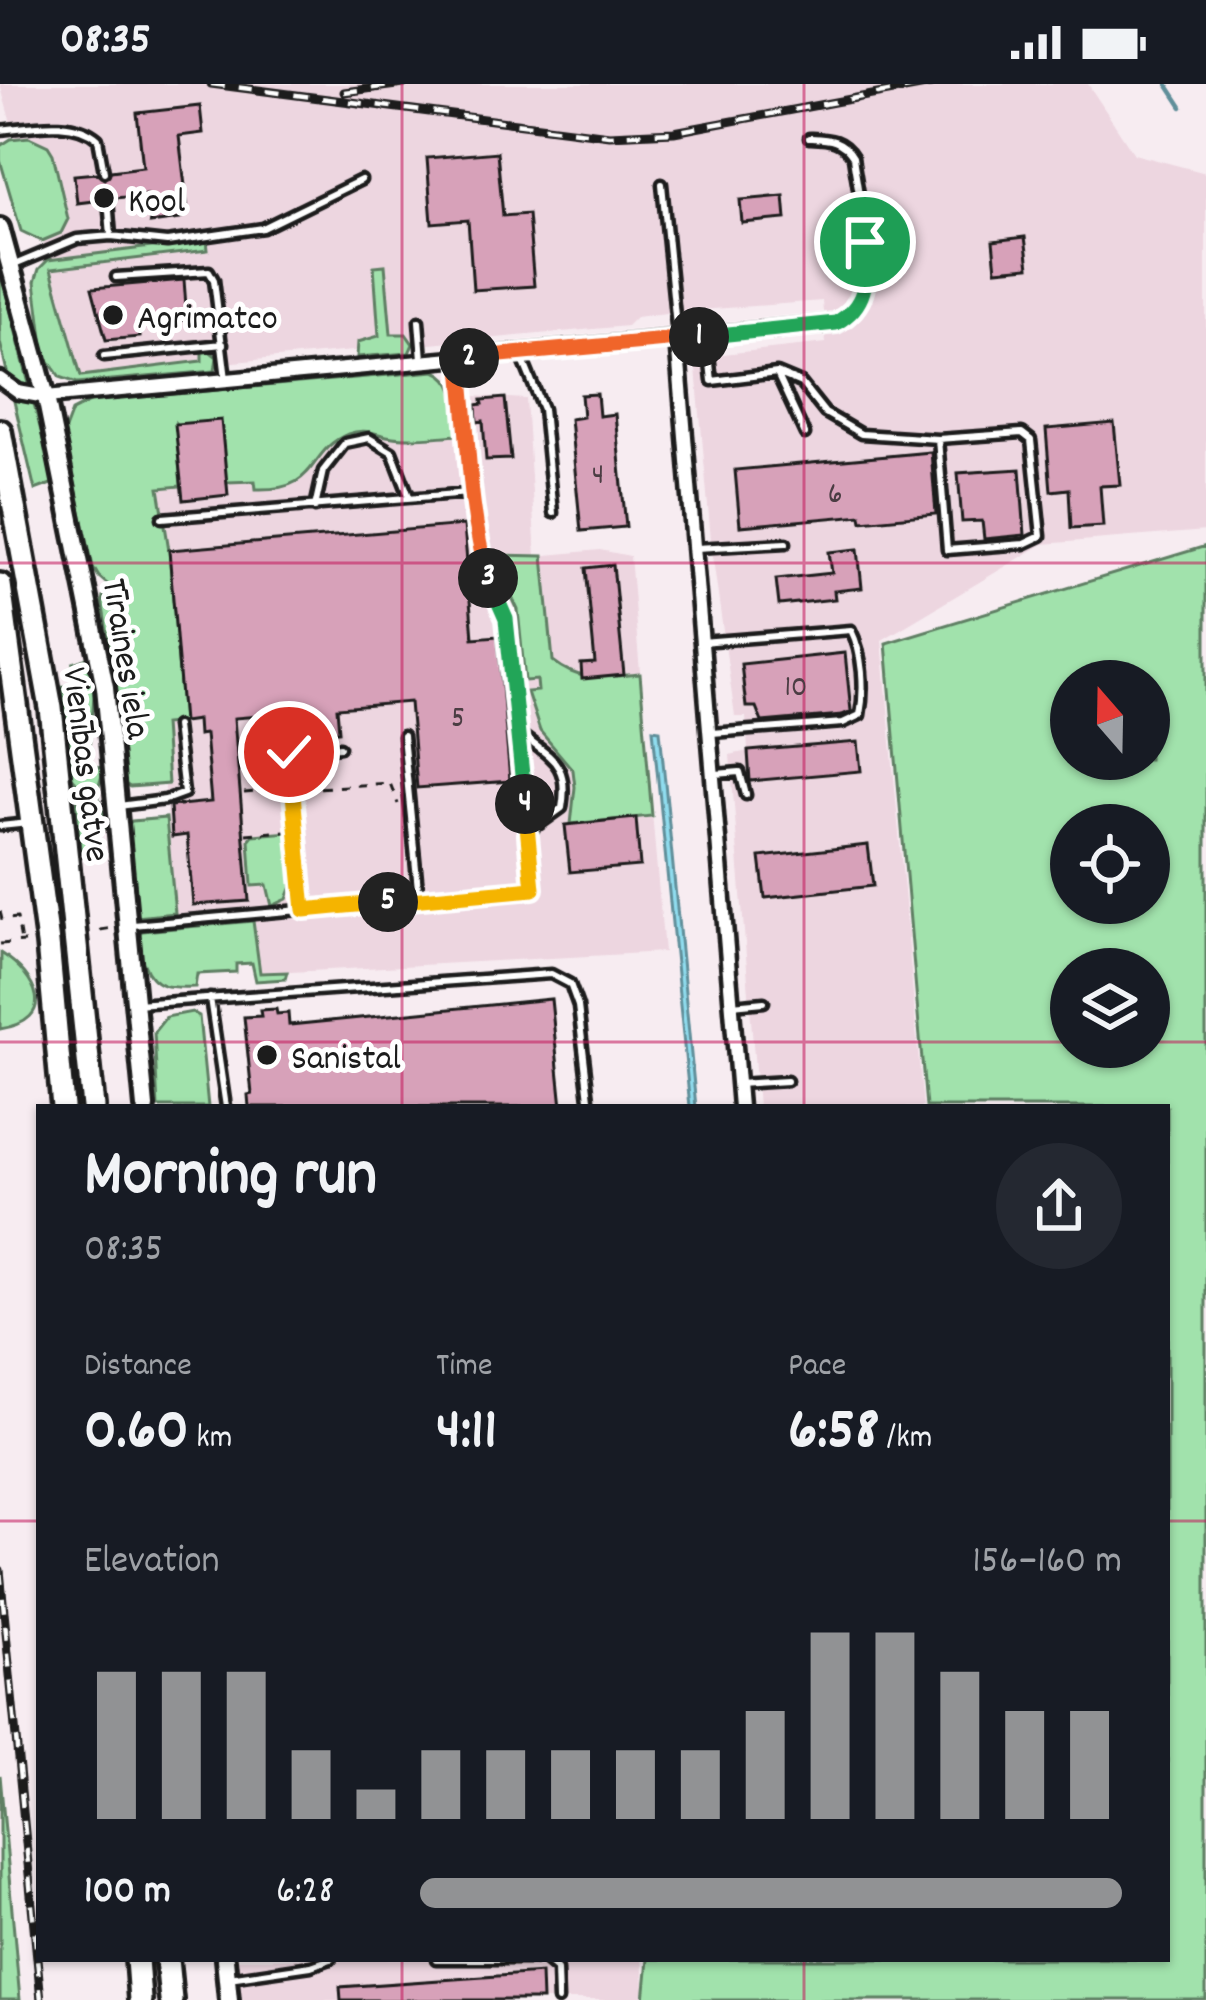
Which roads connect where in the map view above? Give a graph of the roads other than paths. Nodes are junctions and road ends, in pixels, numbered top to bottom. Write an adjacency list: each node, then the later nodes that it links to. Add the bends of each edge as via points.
1 (0, 130): 3 (lane, via 55,124 89,132)
2 (809, 139): 12 (lane, via 845,145 853,157 865,295)
3 (104, 172)
4 (361, 180): 8 (lane, via 263,228 167,242)
5 (662, 184): 14 (lane)
6 (108, 199): 8 (lane)
7 (0, 228): 9 (street, Tīraines iela)
8 (111, 236): 9 (lane, via 77,239)
9 (11, 267): 23 (street, Tīraines iela)
10 (116, 278): 15 (lane, via 209,271)
11 (419, 321): 19 (lane)
12 (836, 323): 13 (street)
13 (707, 336): 14 (street); 20 (lane, via 712,381)
14 (677, 339): 16 (street); 33 (street)
15 (223, 344): 17 (lane); 22 (lane)
16 (520, 353): 18 (street); 30 (lane, via 543,409)
17 (104, 356)
18 (460, 359): 19 (street); 27 (lane)
19 (423, 362): 22 (street)
20 (777, 373): 25 (lane); 26 (lane, via 801,383 825,413 861,434)
21 (0, 379): 23 (street)
22 (226, 380): 23 (street)
23 (46, 397): 43 (street, Tīraines iela, via 105,687)
24 (0, 431): 58 (highway, Vienības gatve, via 51,708)
25 (805, 434)
26 (938, 439): 26 (lane, via 947,550 1041,536 1030,440 1022,433)
27 (469, 493): 28 (lane); 37 (lane, via 486,575 506,619)
28 (410, 498): 29 (lane); 29 (lane, via 392,452 369,438 345,443 323,471)
29 (315, 507): 31 (lane)
30 (554, 513)
31 (163, 518)
32 (786, 543): 33 (lane)
33 (693, 548): 35 (street)
34 (0, 585): 44 (highway, Vienības gatve)
35 (701, 642): 38 (street); 38 (lane, via 850,630 864,698 860,715 843,723)
36 (176, 726): 43 (lane, via 184,793)
37 (517, 731): 46 (lane); 46 (lane, via 560,765 566,782 562,808)
38 (709, 734): 41 (street)
39 (403, 736): 47 (lane)
40 (340, 747): 48 (lane, via 289,752)
41 (712, 774): 42 (lane, via 740,772); 53 (street)
42 (746, 795)
43 (116, 806): 49 (street, Tīraines iela)
44 (33, 823): 45 (lane); 57 (highway, Vienības gatve)
45 (0, 826)
46 (527, 833): 47 (lane, via 533,889)
47 (419, 899): 48 (lane)
48 (304, 910): 49 (lane)
49 (120, 927): 52 (street, Tīraines iela)
50 (210, 998): 52 (lane); 56 (lane, via 551,974 570,984 578,1006); 60 (lane)
51 (764, 1002): 53 (lane)
52 (134, 1004): 59 (street, Tīraines iela)
53 (732, 1005): 55 (street)
54 (787, 1081): 55 (lane)
55 (738, 1084): 61 (street)
56 (589, 1099)
57 (63, 1104)
58 (93, 1104)
59 (145, 1104)
60 (226, 1104)
61 (740, 1104)
62 (137, 1962): 70 (highway)
63 (167, 1962): 71 (highway)
64 (225, 1962): 69 (street)
65 (250, 1962): 68 (lane)
66 (322, 1962): 68 (lane)
67 (545, 1962): 73 (lane, via 557,1970)
68 (251, 1975): 69 (lane)
69 (227, 1978): 72 (street)
70 (140, 2000)
71 (170, 2000)
72 (229, 2000)
73 (558, 2000)

